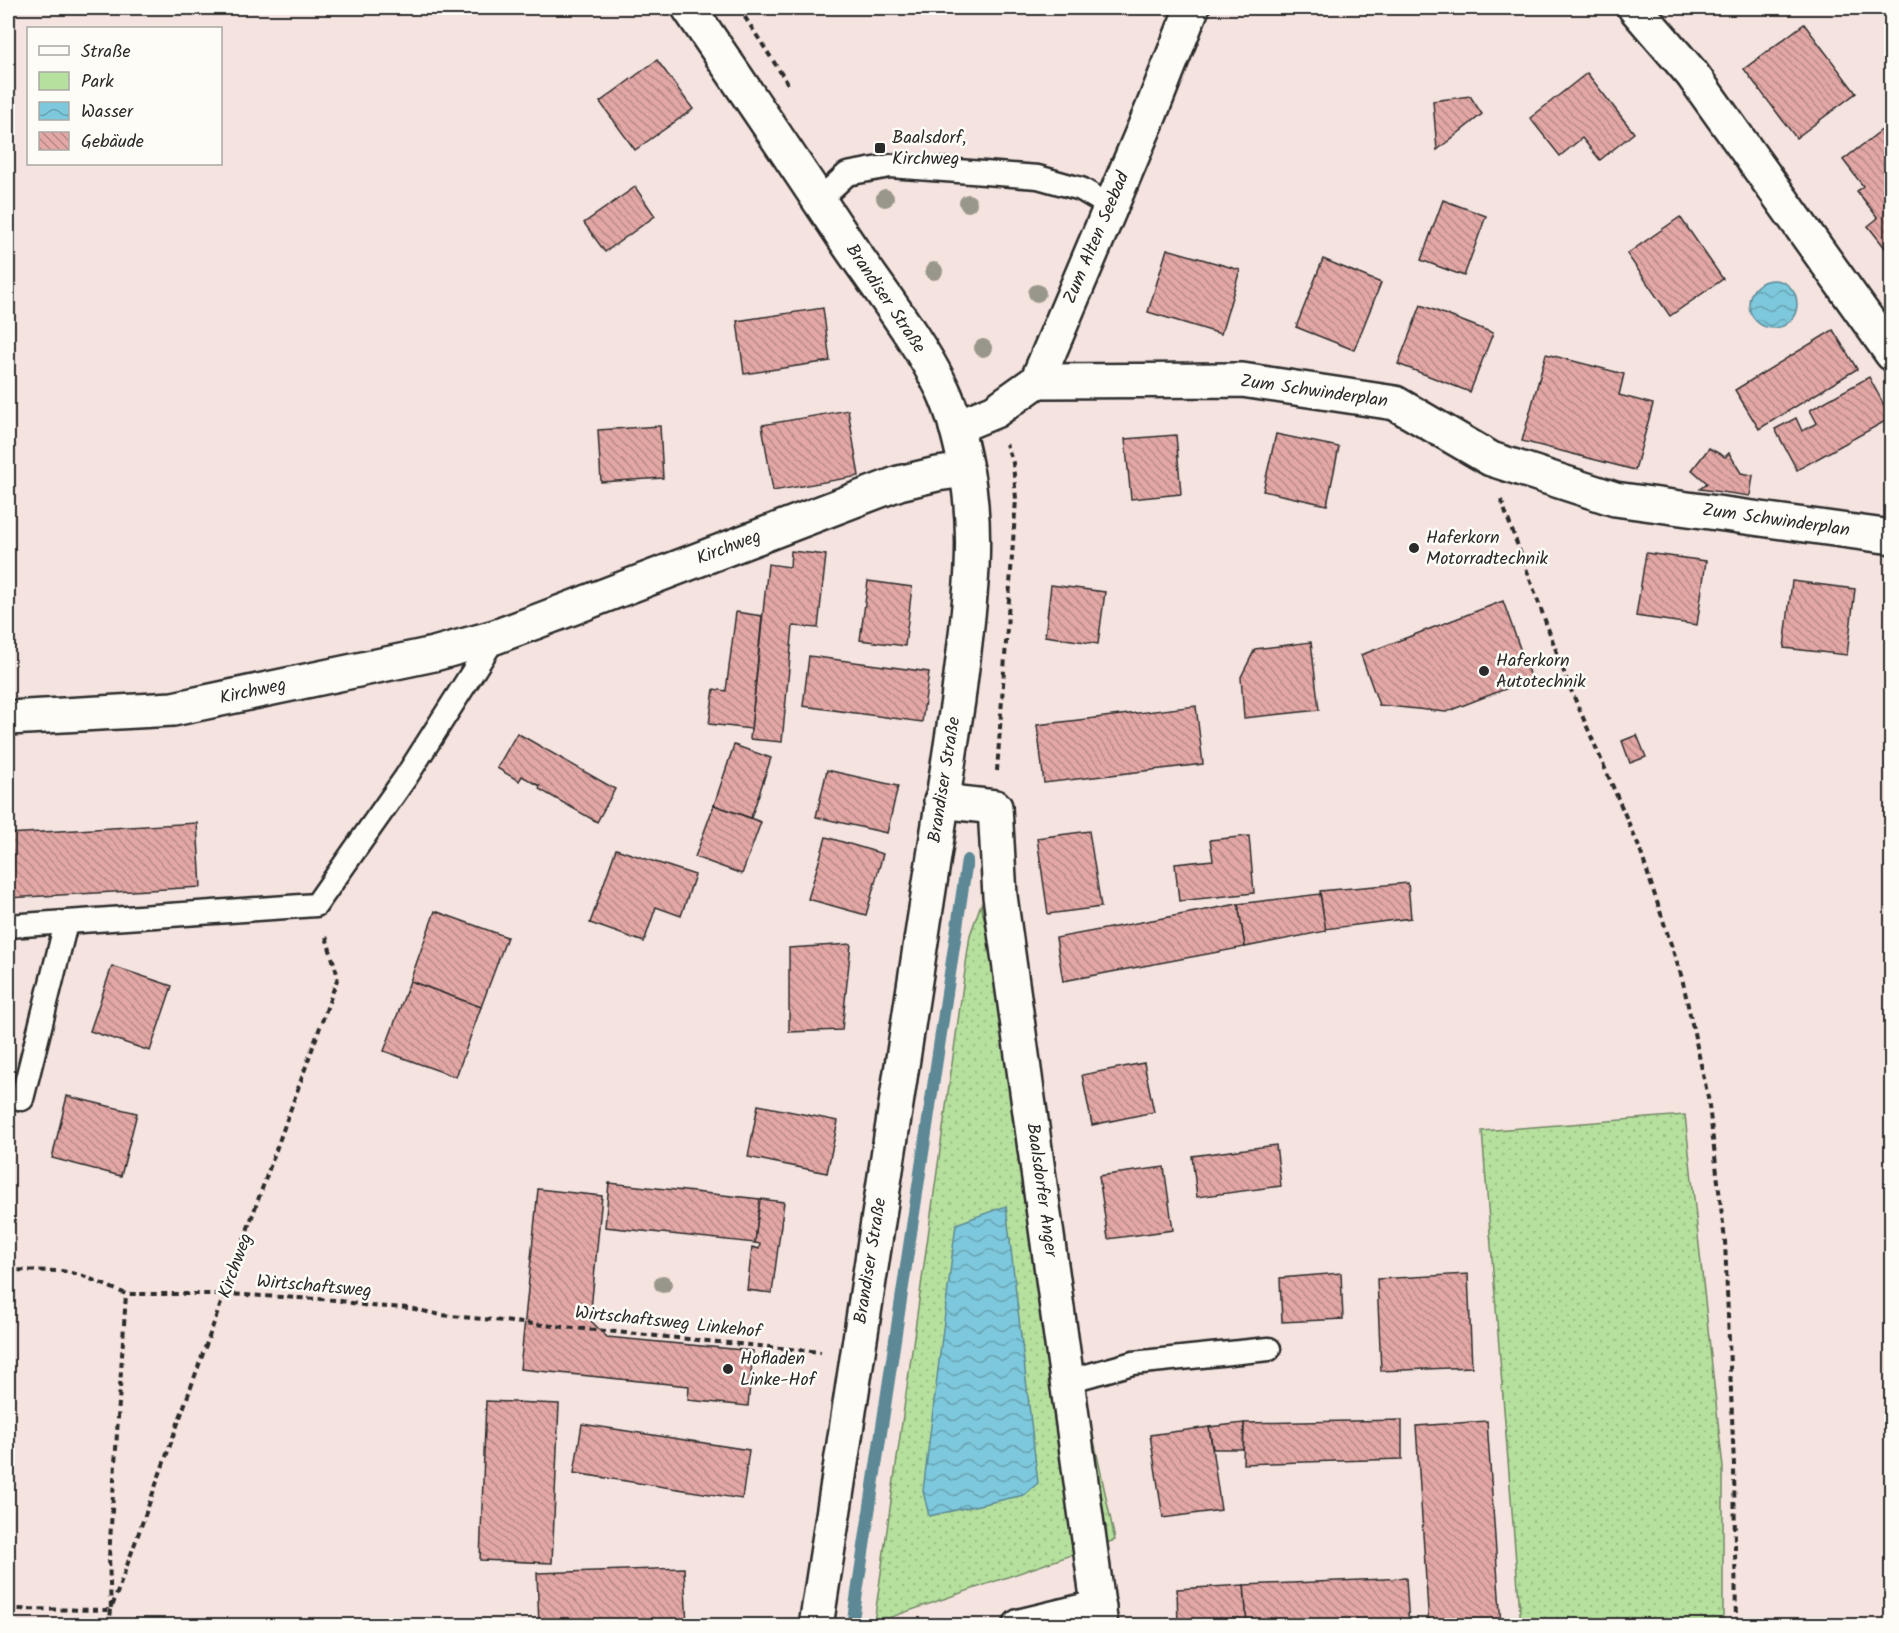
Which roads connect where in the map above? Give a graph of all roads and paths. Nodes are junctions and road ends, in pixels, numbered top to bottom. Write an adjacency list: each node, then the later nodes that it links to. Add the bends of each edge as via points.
1 (689, 8): 4 (street, Brandiser Straße)
2 (1192, 8): 5 (street, Zum Alten Seebad)
3 (1635, 8): 6 (street, via 1692,74)
4 (819, 200): 5 (lane, via 847,174 890,166 1038,177 1081,189); 8 (street, Brandiser Straße, via 924,358 944,392)
5 (1110, 206): 7 (street, Zum Alten Seebad)
6 (1892, 354)
7 (1037, 381): 8 (street, via 995,411); 9 (street, Zum Schwinderplan, via 1242,380 1395,403)
8 (956, 427): 10 (street, Brandiser Straße)
9 (1491, 459): 11 (street, Zum Schwinderplan, via 1616,499); 34 (path, via 1503,508 1568,684 1639,846 1682,978 1706,1086 1725,1241)
10 (966, 470): 12 (street, Kirchweg, via 899,483); 15 (street, Brandiser Straße, via 973,544 970,590 958,700)
11 (1892, 537)
12 (495, 637): 14 (street, Kirchweg, via 434,654 173,709); 17 (lane, via 406,777)
13 (1000, 705): 16 (path)
14 (8, 718)
15 (941, 801): 16 (street); 32 (street, Brandiser Straße)
16 (995, 807): 27 (street, Baalsdorfer Anger, via 1000,896)
17 (316, 905): 18 (lane); 23 (path, Kirchweg, via 338,977)
18 (66, 923): 19 (lane); 20 (lane)
19 (8, 926)
20 (22, 1099)
21 (8, 1270): 22 (path, via 71,1273)
22 (126, 1294): 23 (path, Wirtschaftsweg); 29 (path, via 109,1557)
23 (226, 1294): 24 (path, Wirtschaftsweg, via 336,1300); 29 (path, Kirchweg)
24 (499, 1320): 26 (path, Wirtschaftsweg Linkehof)
25 (1269, 1349): 27 (lane, via 1133,1363)
26 (822, 1352)
27 (1068, 1381): 30 (street, Baalsdorfer Anger)
28 (8, 1609): 29 (path)
29 (111, 1610): 31 (path, Kirchweg)
30 (1100, 1616): 33 (street)
31 (109, 1626)
32 (816, 1626)
33 (1020, 1626)
34 (1736, 1626)

